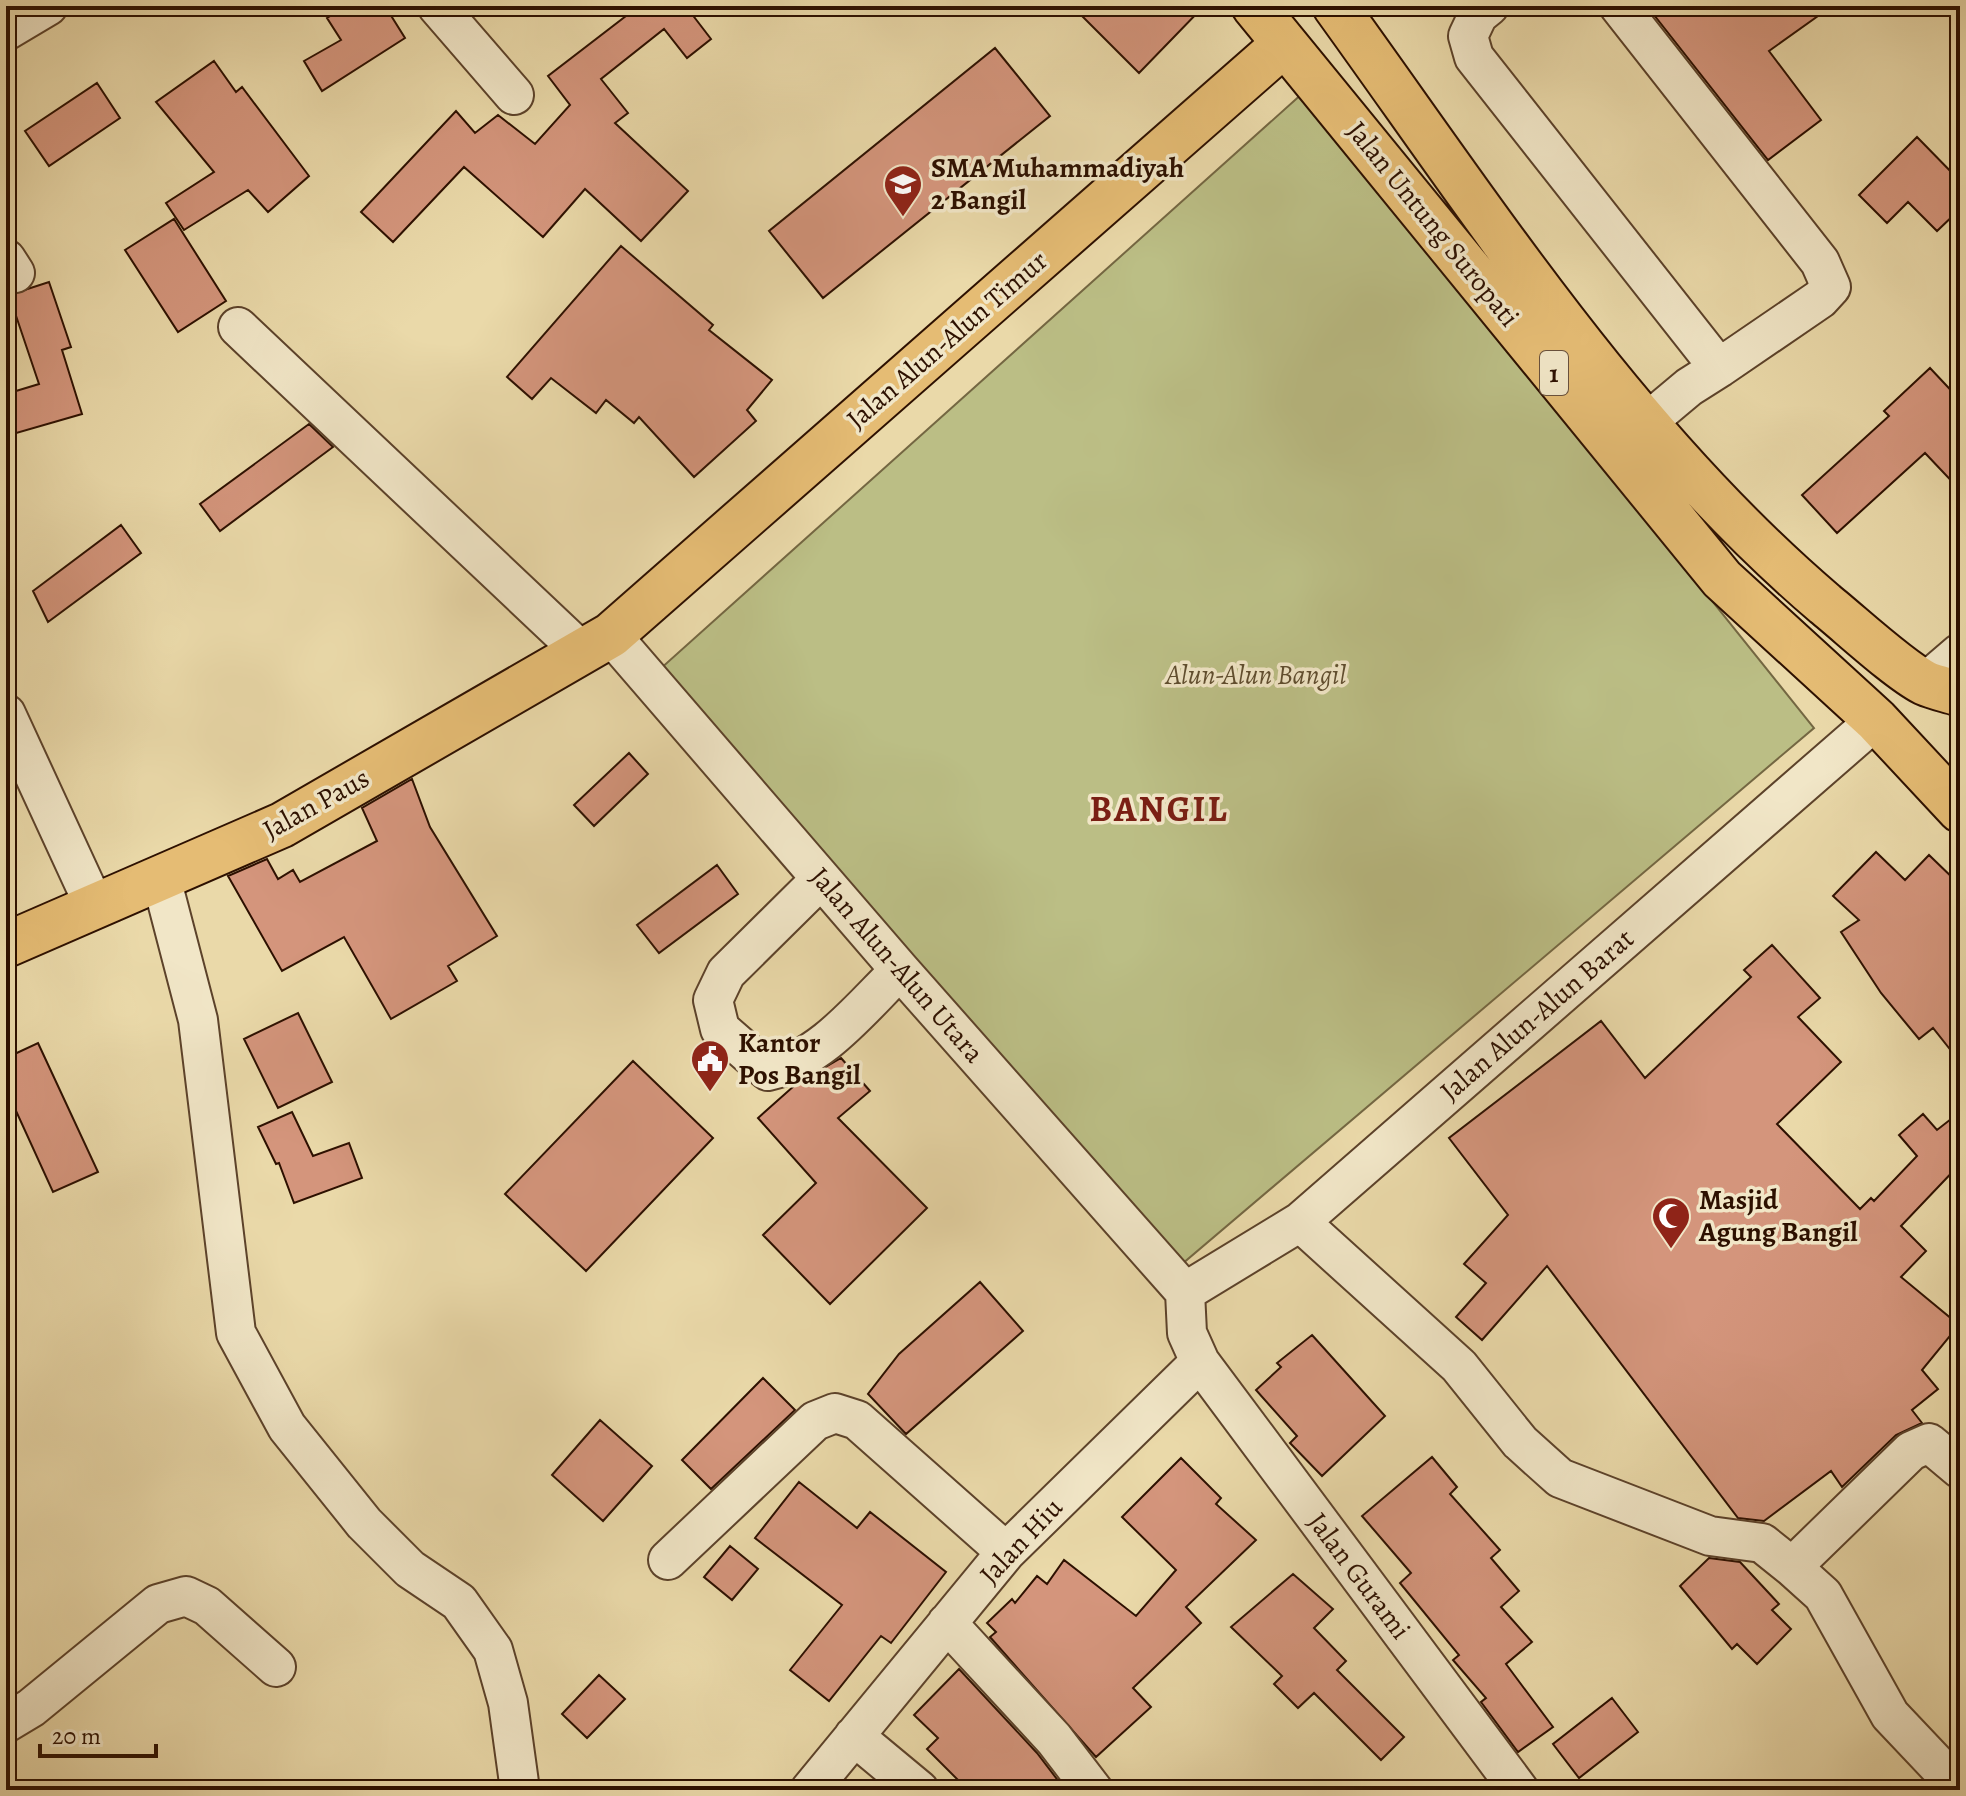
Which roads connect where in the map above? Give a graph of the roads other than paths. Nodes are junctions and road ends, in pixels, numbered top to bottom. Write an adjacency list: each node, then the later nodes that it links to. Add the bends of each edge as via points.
1 (48, 6): 7 (street)
2 (437, 6): 9 (street)
3 (1254, 6): 8 (main road, Jalan Untung Suropati / 1)
4 (1335, 6): 12 (main road, Jalan Untung Suropati / 1, via 1556,312)
5 (1489, 6): 11 (street, via 1468,36 1474,57)
6 (1619, 6): 11 (street, via 1830,281 1820,299)
7 (6, 31)
8 (1283, 45): 13 (main road, Jalan Alun-Alun Timur); 17 (main road, Jalan Untung Suropati / 1, via 1722,579)
9 (514, 95)
10 (238, 327): 13 (street, Jalan Alun-Alun Utara)
11 (1719, 368): 12 (street)
12 (1646, 423): 15 (main road, Jalan Untung Suropati / 1, via 1770,556)
13 (596, 643): 19 (main road, Jalan Paus, via 282,825); 20 (street, Jalan Alun-Alun Utara)
14 (1960, 653): 15 (street)
15 (1942, 688)
16 (6, 714): 21 (street)
17 (1876, 720): 18 (main road, 1); 24 (street, Jalan Alun-Alun Barat)
18 (1960, 810)
19 (161, 878): 21 (main road, Jalan Paus); 36 (street, via 198,1020 236,1333 287,1427 364,1523 410,1569 459,1602 493,1650 508,1703)
20 (821, 879): 23 (street, Jalan Alun-Alun Utara); 23 (street, via 726,973 713,1000 720,1029 768,1071 794,1065 819,1048)
21 (95, 907): 22 (main road, Jalan Paus)
22 (6, 945)
23 (900, 970): 25 (street, Jalan Alun-Alun Utara)
24 (1300, 1222): 25 (street, Jalan Alun-Alun Barat); 30 (street, via 1459,1366 1520,1442 1560,1478 1710,1536 1762,1543)
25 (1185, 1292): 26 (street, via 1187,1333)
26 (1200, 1362): 28 (street, Jalan Hiu); 40 (street, Jalan Gurami)
27 (1960, 1469): 30 (street, via 1929,1443 1911,1451)
28 (1006, 1552): 29 (street, via 857,1420 835,1413 815,1421); 31 (street, Jalan Hiu)
29 (668, 1560)
30 (1792, 1567): 35 (street, via 1823,1595 1890,1715)
31 (947, 1623): 34 (street, Jalan Hiu); 39 (street, via 1054,1739)
32 (276, 1667): 33 (street, via 207,1606 186,1596 158,1604)
33 (6, 1723)
34 (854, 1736): 37 (street, Jalan Hiu); 38 (street)
35 (1960, 1789)
36 (520, 1790)
37 (810, 1790)
38 (919, 1790)
39 (1093, 1790)
40 (1519, 1790)

